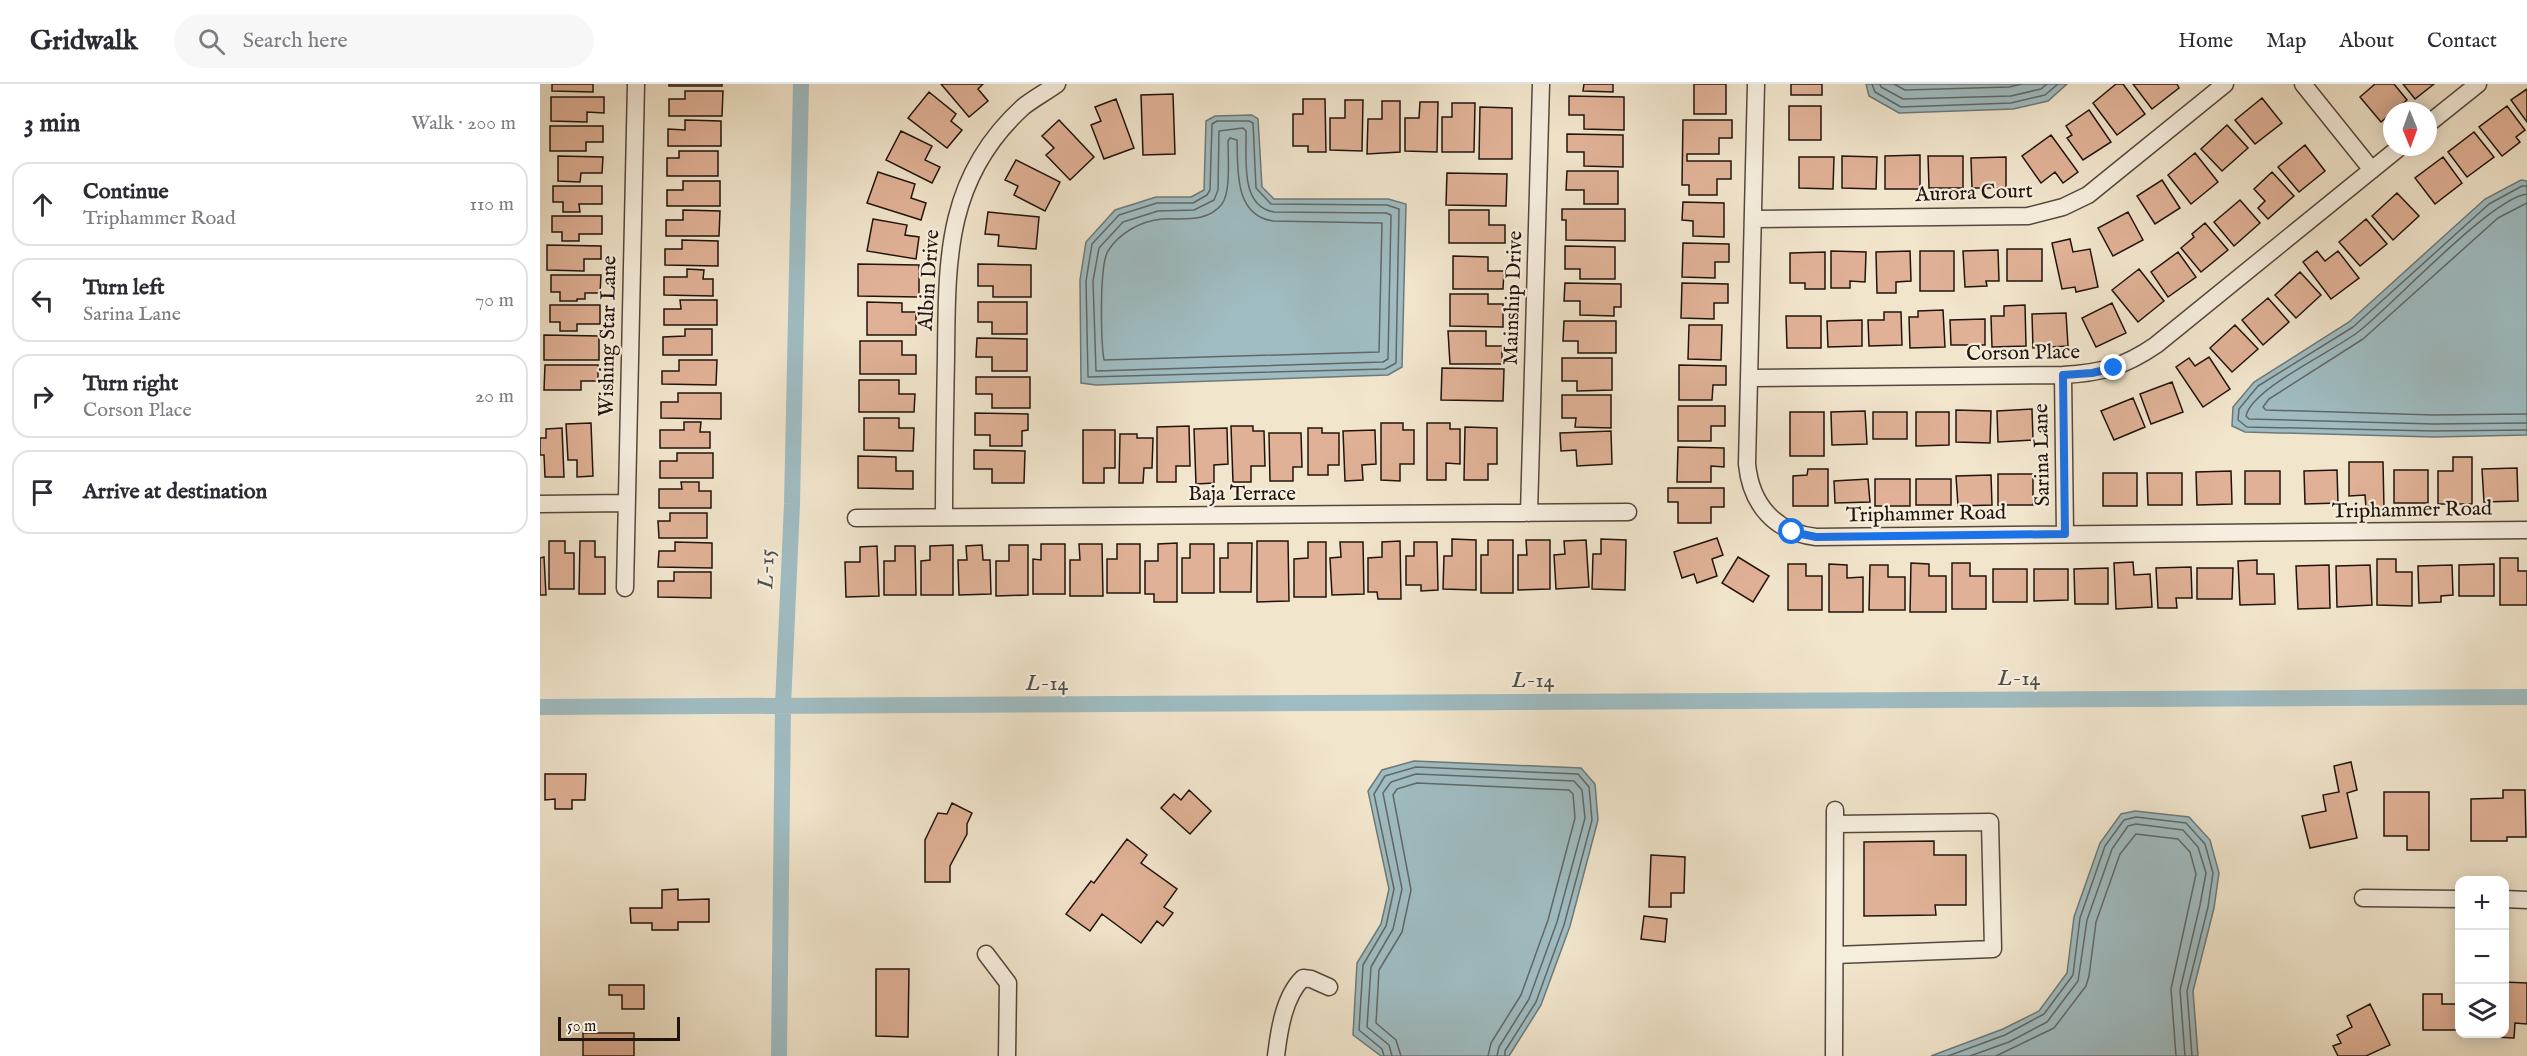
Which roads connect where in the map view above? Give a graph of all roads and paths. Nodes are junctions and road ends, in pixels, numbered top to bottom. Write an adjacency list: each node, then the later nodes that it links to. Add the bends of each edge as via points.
1 (636, 84): 14 (street, Wishing Star Lane)
2 (1057, 84): 18 (street, Albin Drive, via 1023,107 990,143 972,173 956,215 947,275)
3 (1541, 84): 17 (street, Mainship Drive)
4 (1756, 84): 11 (street, Triphammer Road)
5 (2224, 84): 11 (street, Aurora Court, via 2088,195 2052,211 2028,216)
6 (2303, 84): 10 (street)
7 (2478, 84): 8 (street)
8 (2437, 117)
9 (2389, 156): 10 (street, Corson Place)
10 (2372, 170): 12 (street, Corson Place, via 2135,359 2092,373)
11 (1753, 219): 13 (street, Triphammer Road)
12 (2063, 375): 13 (street, Corson Place); 21 (street, Sarina Lane)
13 (1750, 378): 21 (street, Triphammer Road, via 1750,483 1763,510 1787,529 1816,537)
14 (626, 503): 15 (street); 22 (street, Wishing Star Lane)
15 (540, 504)
16 (1628, 512): 17 (street, Baja Terrace)
17 (1529, 513): 18 (street, Baja Terrace)
18 (944, 517): 19 (street, Baja Terrace)
19 (856, 518)
20 (2527, 530): 21 (street, Triphammer Road)
21 (2065, 534)
22 (625, 588)
23 (2363, 898): 24 (street)
24 (2455, 899)
25 (2509, 899): 26 (street)
26 (2527, 900)
27 (986, 954): 30 (street, via 1008,983)
28 (1835, 955): 28 (street, via 1835,817 1990,822 1993,949); 32 (street)
29 (1329, 987): 31 (street, via 1303,978 1297,984 1282,1022)
30 (1007, 1056)
31 (1276, 1056)
32 (1834, 1056)

